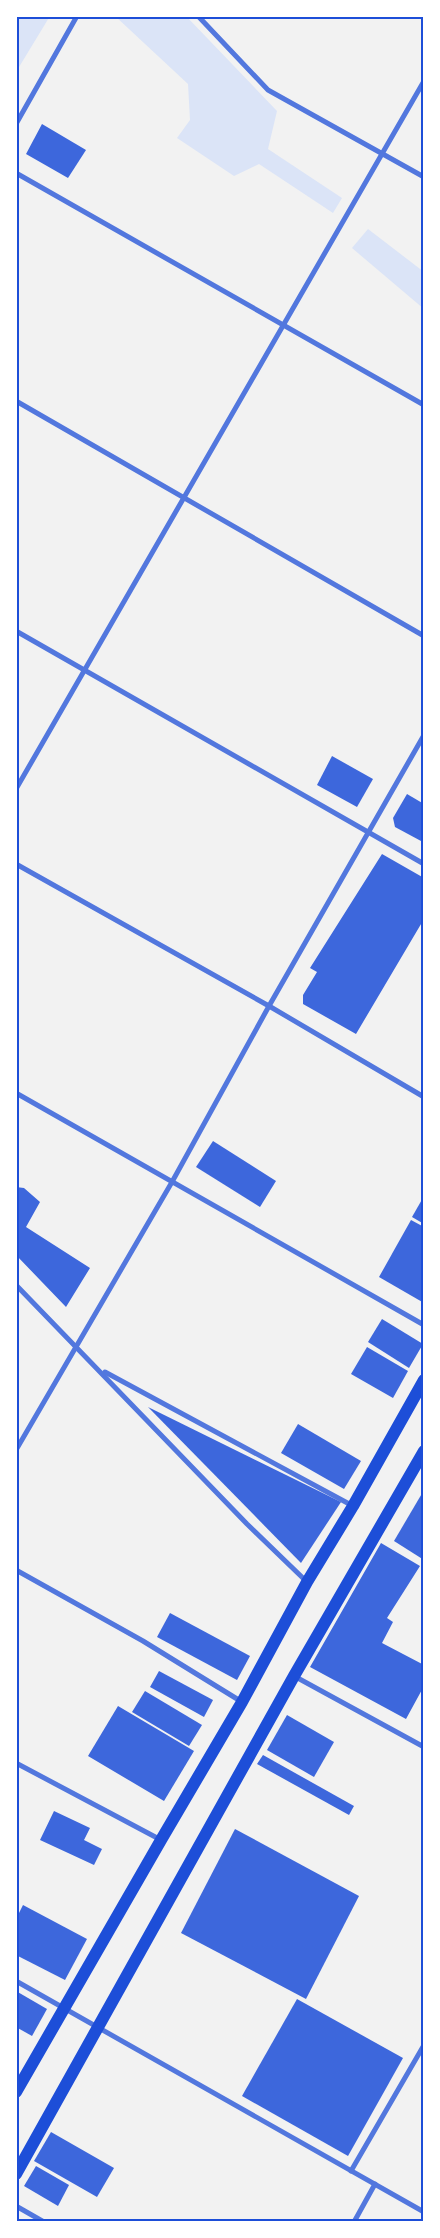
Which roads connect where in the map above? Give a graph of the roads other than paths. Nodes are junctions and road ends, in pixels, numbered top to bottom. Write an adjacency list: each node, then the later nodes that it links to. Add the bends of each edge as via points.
1 (77, 16): 4 (street)
2 (198, 16): 5 (street, via 268,90)
3 (424, 81): 5 (street)
4 (16, 124)
5 (382, 154): 7 (street); 8 (street)
6 (16, 174): 8 (street)
7 (424, 177)
8 (283, 325): 10 (street); 11 (street)
9 (16, 401): 11 (street)
10 (424, 405)
11 (184, 497): 13 (street); 14 (street)
12 (16, 631): 14 (street)
13 (424, 636)
14 (85, 670): 16 (street); 17 (street)
15 (424, 735): 17 (street)
16 (16, 790)
17 (369, 832): 19 (street); 20 (street)
18 (16, 864): 20 (street)
19 (424, 864)
20 (269, 1006): 22 (street); 23 (street)
21 (16, 1093): 23 (street)
22 (424, 1097)
23 (172, 1182): 25 (street); 26 (street)
24 (16, 1285): 26 (street)
25 (424, 1325)
26 (76, 1346): 27 (street); 29 (street)
27 (99, 1370): 31 (street); 33 (street)
28 (424, 1380): 31 (main road)
29 (16, 1450)
30 (424, 1451): 34 (main road)
31 (353, 1506): 33 (main road)
32 (16, 1570): 35 (street, via 143,1641)
33 (307, 1582): 35 (main road)
34 (294, 1676): 36 (street); 41 (main road)
35 (242, 1702): 38 (main road)
36 (424, 1747)
37 (16, 1763): 38 (street)
38 (160, 1840): 40 (main road)
39 (16, 1981): 40 (street)
40 (64, 2009): 41 (street); 43 (main road)
41 (98, 2029): 44 (street); 45 (main road)
42 (424, 2045): 44 (street)
43 (16, 2092)
44 (350, 2171): 46 (street)
45 (16, 2174)
46 (375, 2184): 48 (street); 50 (street)
47 (16, 2206): 49 (street)
48 (424, 2212)
49 (44, 2222)
50 (354, 2222)

